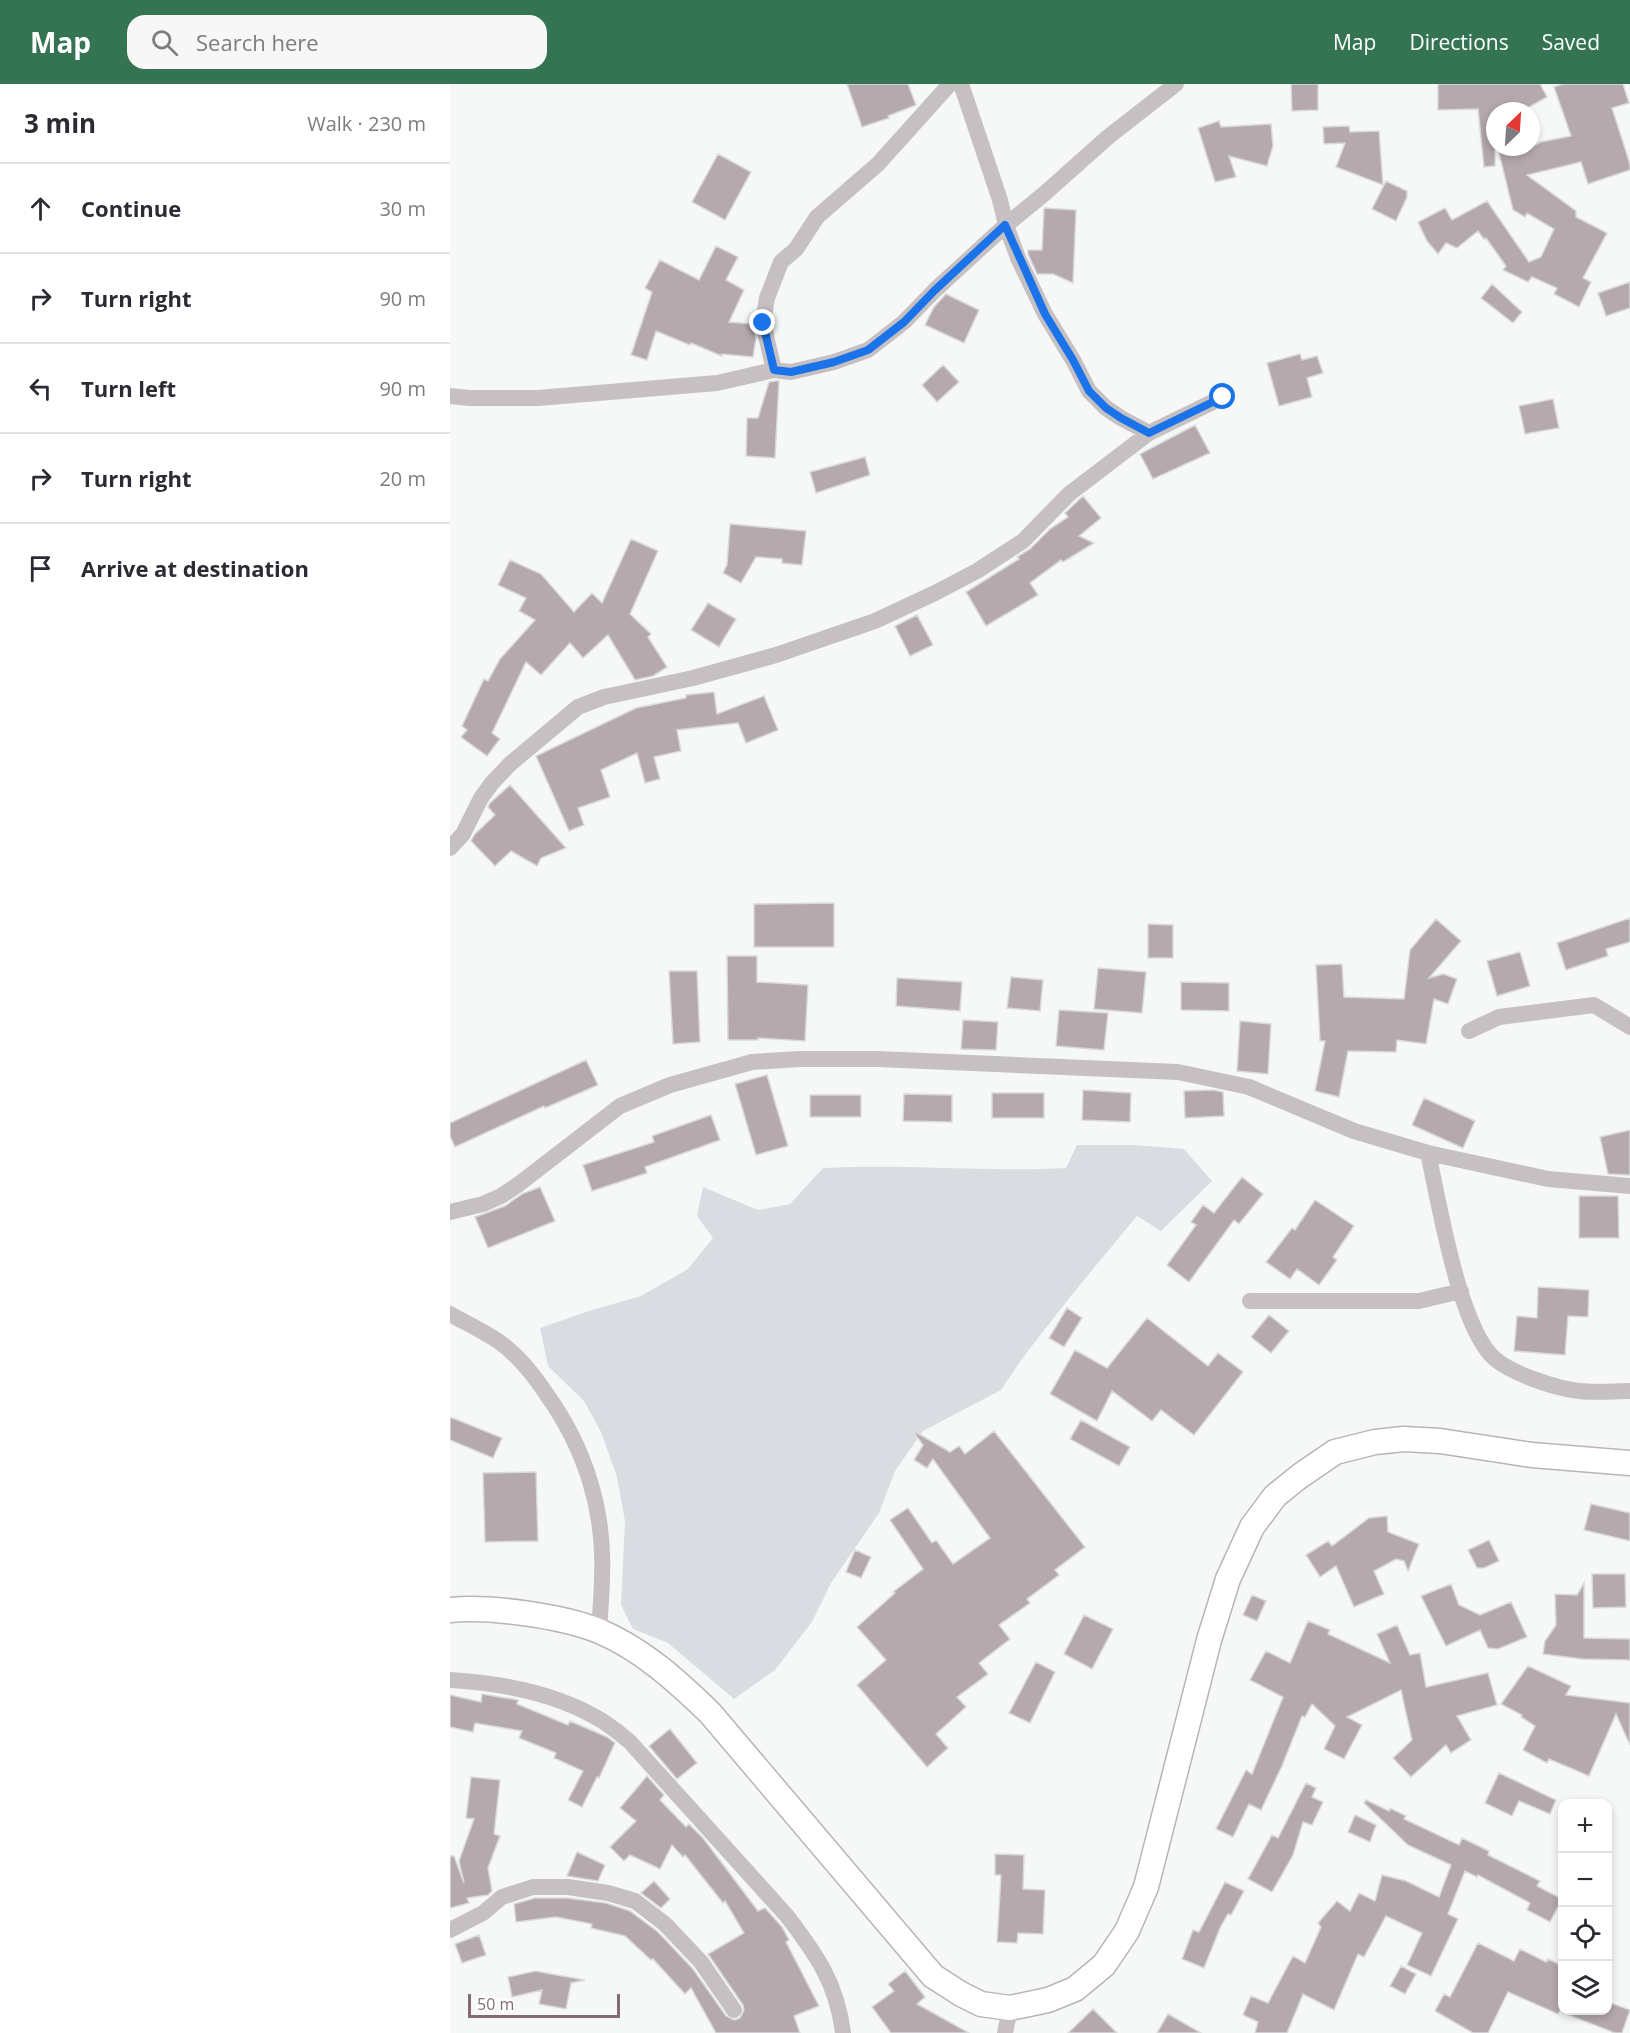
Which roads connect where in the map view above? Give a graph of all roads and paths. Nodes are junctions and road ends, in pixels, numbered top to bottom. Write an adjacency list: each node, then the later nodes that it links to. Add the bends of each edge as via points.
1 (951, 84): 5 (street, via 878,164 817,217 796,249 781,262 766,298 763,323)
2 (961, 84): 4 (street)
3 (1176, 84): 4 (street)
4 (1005, 225): 5 (street, via 904,322 868,350 791,372); 8 (street, via 1045,314 1089,391 1106,408)
5 (774, 370): 6 (street, via 717,383 616,392 538,398)
6 (450, 396)
7 (1223, 397): 8 (street)
8 (1149, 433): 9 (street, via 1069,494 1023,541 935,593 876,621 776,655 578,706 492,783 463,834)
9 (450, 848)
10 (1630, 1027): 11 (street, via 1594,1005 1499,1017)
11 (1469, 1031)
12 (1428, 1153): 13 (street, via 1548,1179); 14 (street, via 1354,1131 1249,1087 1179,1072 799,1059 752,1062 670,1085 620,1106 501,1196); 15 (street)
13 (1630, 1186)
14 (450, 1212)
15 (1461, 1291): 16 (street, via 1419,1301); 18 (street, via 1478,1338 1495,1359 1526,1377 1579,1391)
16 (1250, 1301)
17 (450, 1314): 21 (street, via 499,1342 522,1362 574,1439 587,1469 600,1529 603,1575)
18 (1630, 1391)
19 (1630, 1463): 24 (street, via 1404,1439 1335,1452 1275,1496 1252,1527 1228,1579 1146,1887 1127,1931 1104,1965 1075,1989)
20 (450, 1610): 21 (street, via 528,1614)
21 (599, 1631): 24 (street, via 642,1655 710,1713 933,1976 981,2004)
22 (450, 1680): 26 (street, via 508,1687 576,1707 605,1722 630,1742 806,1941 824,1967)
23 (450, 1930): 25 (street, via 483,1913 502,1897 533,1887 608,1893 635,1901 665,1924 701,1962)
24 (1010, 2008): 27 (street)
25 (734, 2010)
26 (843, 2033)
27 (1005, 2033)

